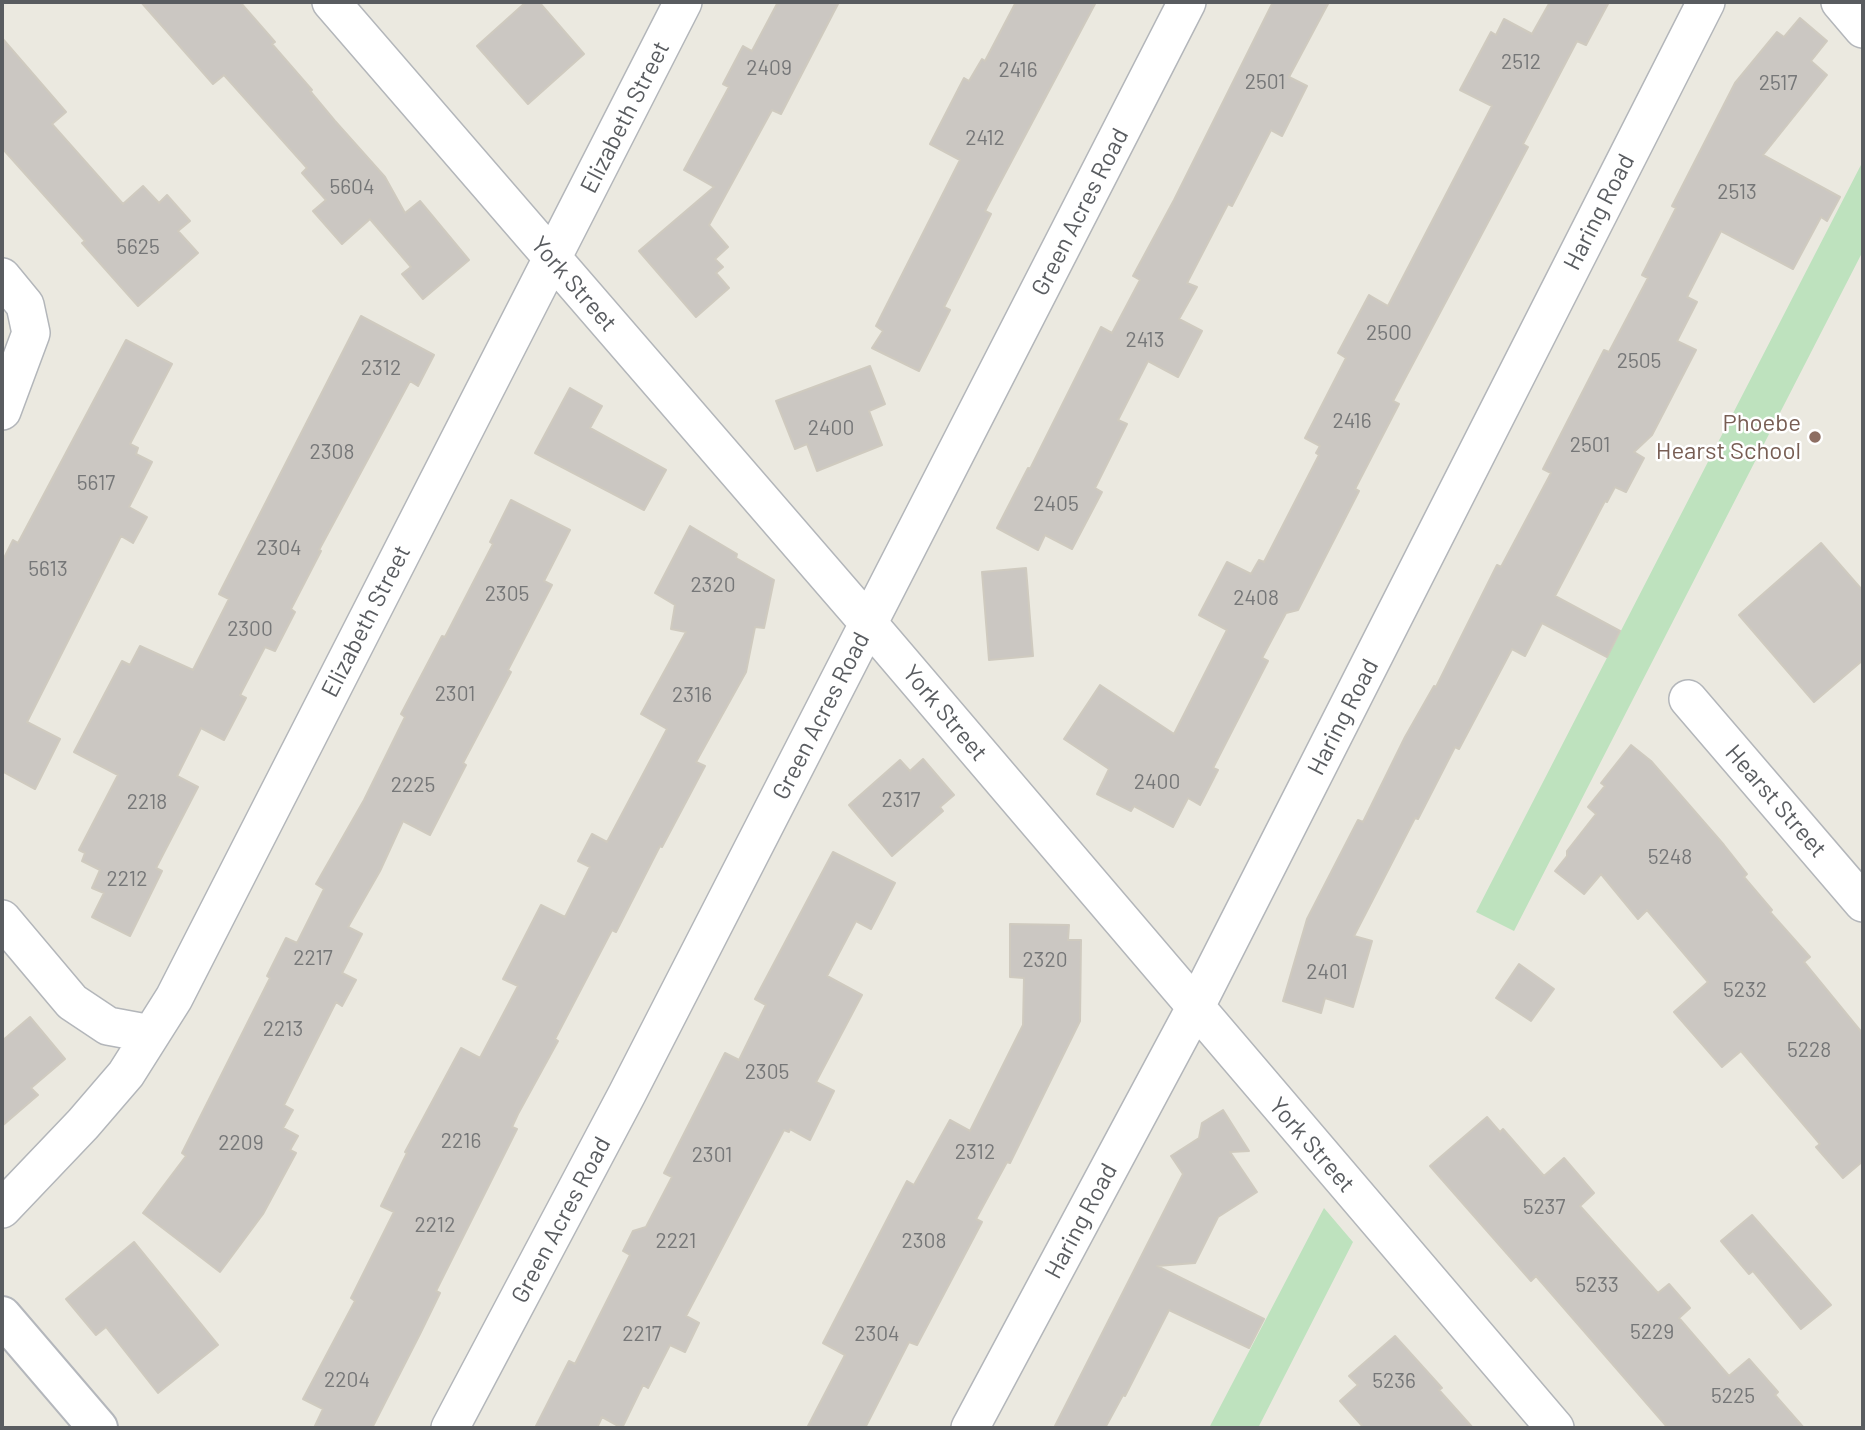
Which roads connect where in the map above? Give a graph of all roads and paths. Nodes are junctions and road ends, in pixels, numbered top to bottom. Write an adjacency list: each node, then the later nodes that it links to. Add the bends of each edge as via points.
1 (331, 2): 7 (street, York Street)
2 (683, 2): 7 (street, Elizabeth Street)
3 (1187, 2): 10 (street, Green Acres Road)
4 (1706, 2): 14 (street, Haring Road)
5 (1840, 2): 6 (street)
6 (1863, 29)
7 (552, 259): 10 (street, York Street); 15 (street, Elizabeth Street, via 174,998)
8 (2, 277): 9 (street, via 25,305 31,333)
9 (2, 411)
10 (869, 624): 14 (street, York Street); 19 (street, Green Acres Road)
11 (1688, 699): 12 (street, Hearst Street)
12 (1863, 903)
13 (2, 919): 15 (street, via 72,1002 108,1026)
14 (1195, 1008): 20 (street, Haring Road); 21 (street, York Street)
15 (151, 1034): 16 (street, Elizabeth Street, via 126,1074 92,1114)
16 (2, 1209)
17 (2, 1316): 18 (main road)
18 (98, 1428)
19 (450, 1428)
20 (970, 1428)
21 (1555, 1428)

